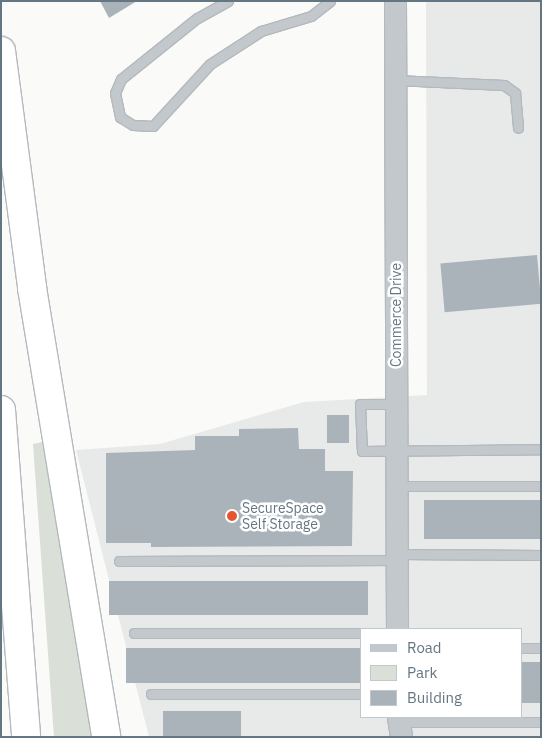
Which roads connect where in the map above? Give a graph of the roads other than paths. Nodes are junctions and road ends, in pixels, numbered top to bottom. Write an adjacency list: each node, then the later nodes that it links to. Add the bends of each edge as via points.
1 (228, 1): 2 (lane, via 197,18 121,79 115,92 120,117 133,125 153,126 210,64 261,31 311,16)
2 (330, 1)
3 (395, 1): 5 (street, Commerce Drive)
4 (1, 51): 26 (highway, via 32,288)
5 (395, 80): 6 (lane, via 504,85 515,93); 7 (street, Commerce Drive)
6 (518, 128)
7 (396, 404): 10 (street, Commerce Drive); 10 (lane, via 360,404 362,451)
8 (1, 410): 25 (highway)
9 (541, 449): 10 (lane)
10 (396, 451): 11 (street, Commerce Drive)
11 (397, 486): 12 (lane); 14 (street, Commerce Drive)
12 (541, 486)
13 (541, 555): 14 (lane)
14 (397, 557): 15 (lane); 16 (street, Commerce Drive)
15 (119, 561)
16 (397, 628)
17 (134, 633): 18 (lane)
18 (360, 633)
19 (522, 648): 20 (lane)
20 (541, 648)
21 (151, 694): 22 (lane)
22 (360, 694)
23 (541, 722): 24 (lane)
24 (399, 725)
25 (26, 737)
26 (106, 737)

